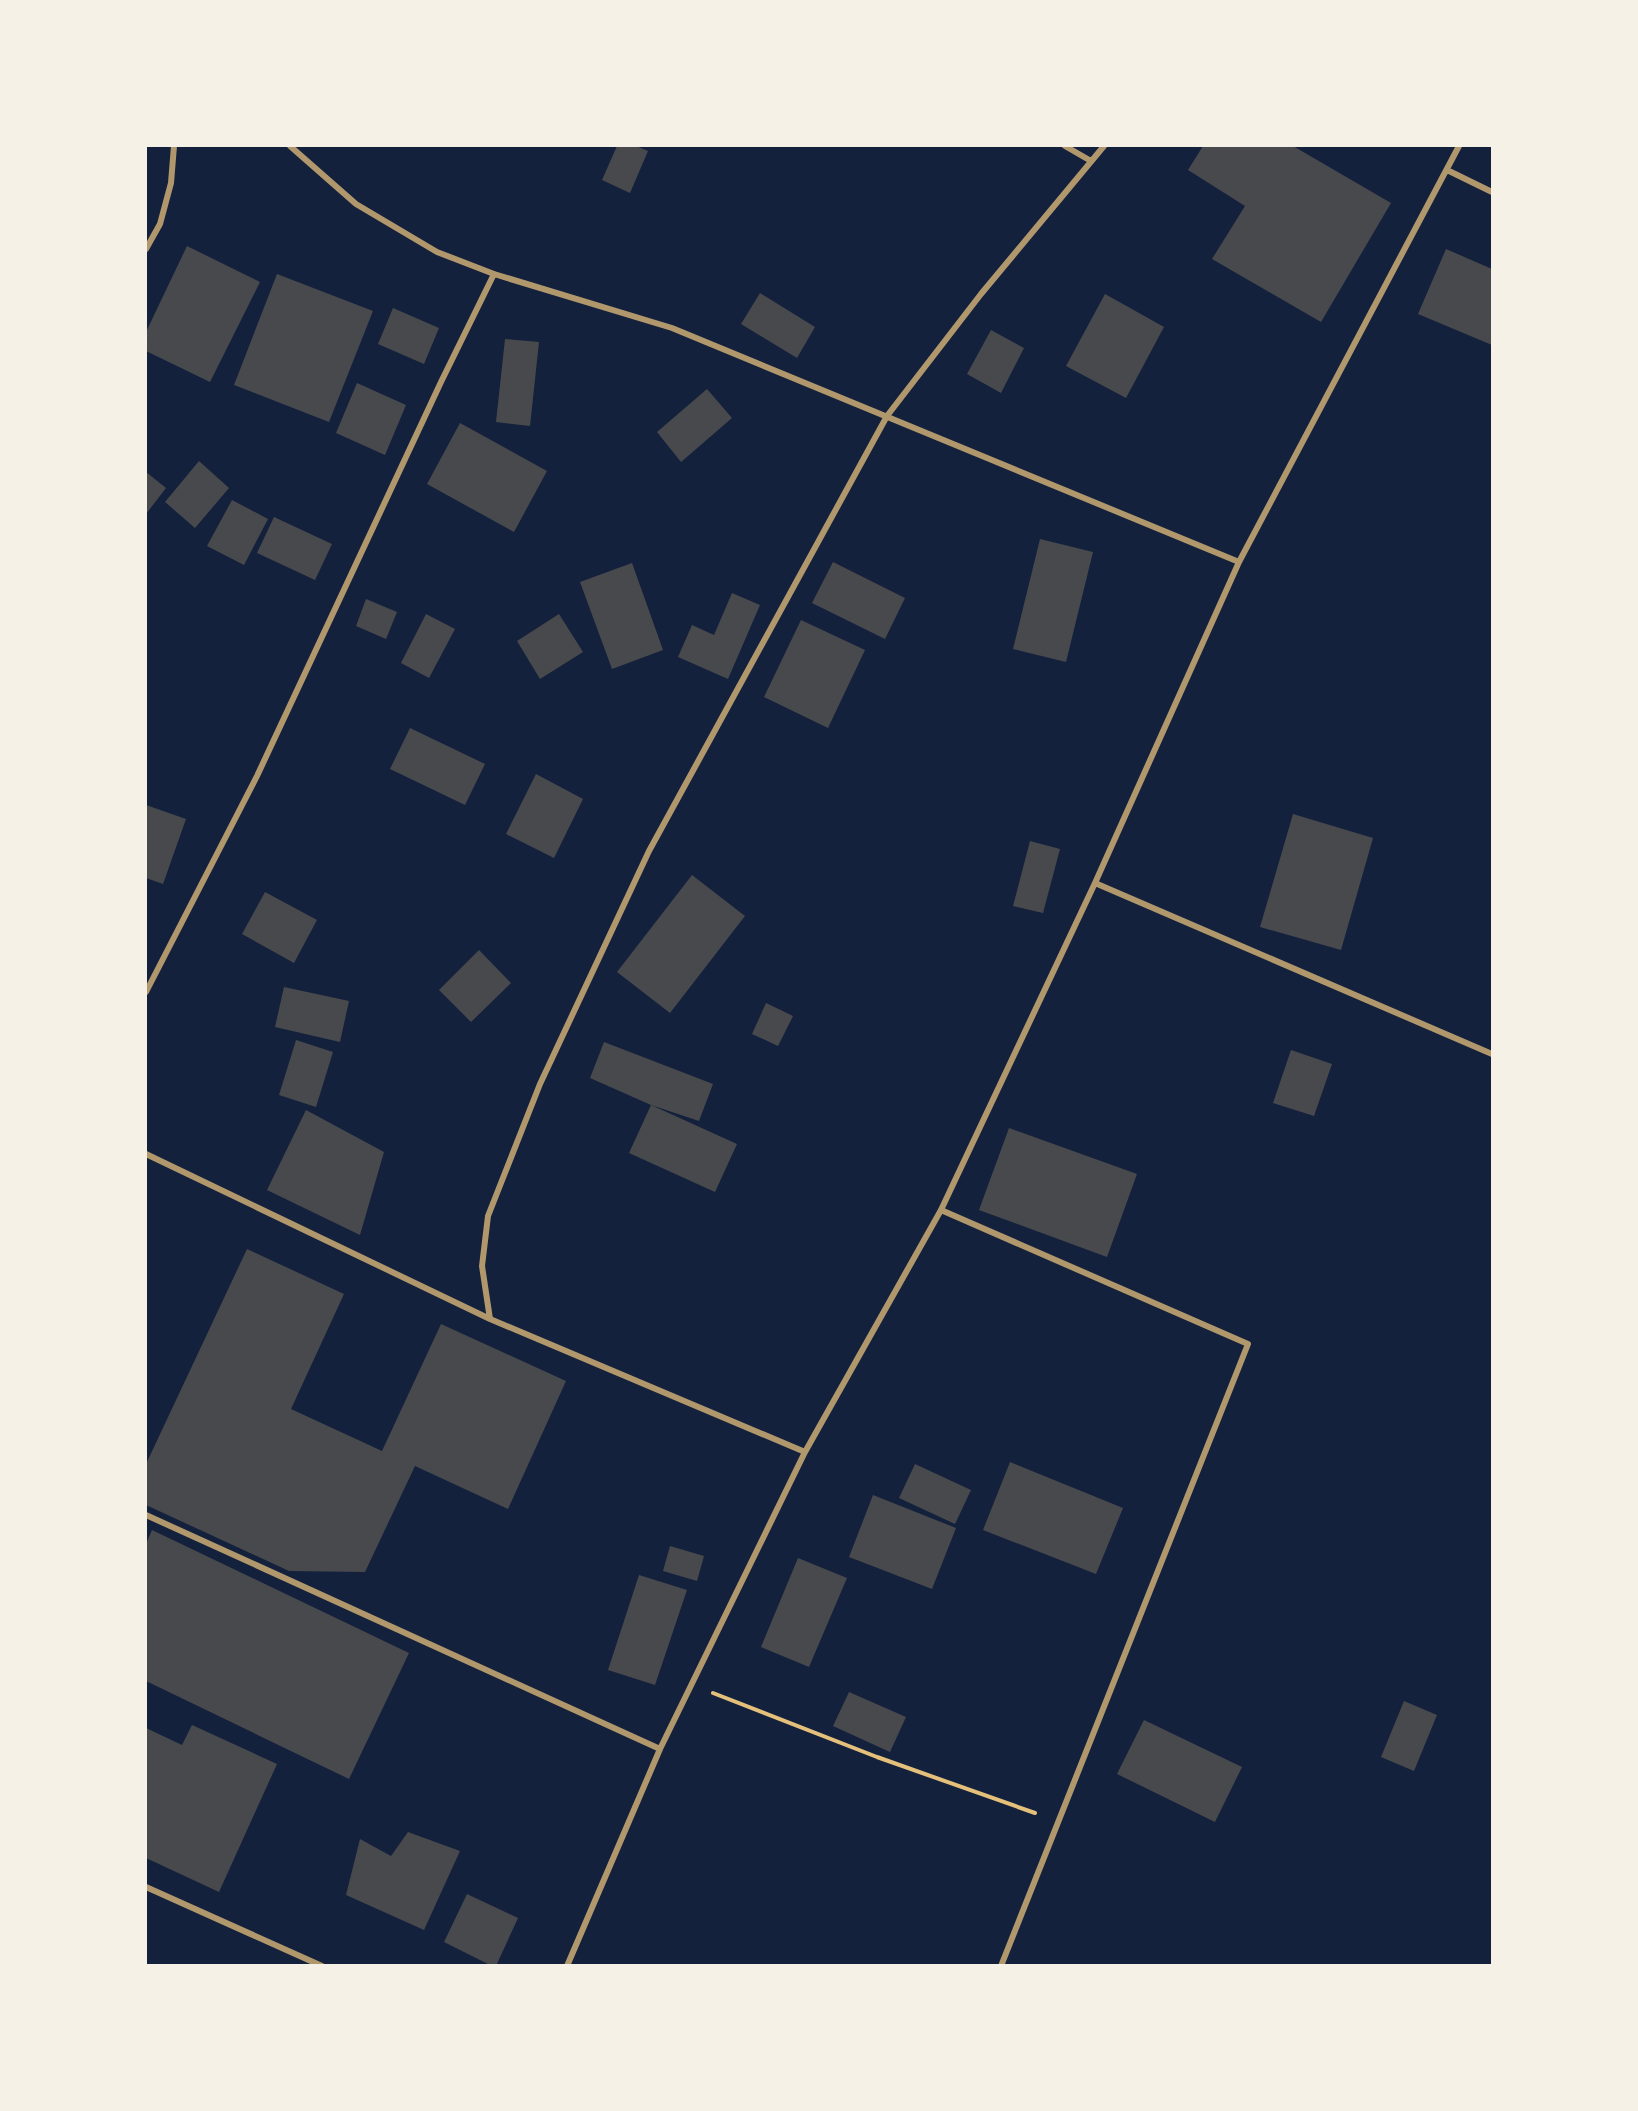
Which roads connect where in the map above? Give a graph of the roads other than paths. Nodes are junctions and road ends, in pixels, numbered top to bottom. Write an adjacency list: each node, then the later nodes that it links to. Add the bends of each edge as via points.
1 (174, 146): 9 (street, via 163,214)
2 (290, 146): 10 (street, via 356,204 437,252)
3 (1065, 146): 6 (street)
4 (1104, 146): 6 (street)
5 (1459, 146): 7 (street)
6 (1090, 161): 11 (street)
7 (1447, 170): 8 (street); 12 (street)
8 (1492, 192)
9 (146, 249)
10 (494, 274): 11 (street, via 672,328); 14 (street, via 257,776)
11 (887, 416): 12 (street); 18 (street, via 649,850 540,1084 488,1216 482,1266)
12 (1239, 562): 13 (street)
13 (1095, 883): 15 (street); 17 (street)
14 (146, 992)
15 (1492, 1054)
16 (146, 1154): 18 (street)
17 (941, 1210): 19 (street); 25 (street, via 1248,1344)
18 (490, 1319): 19 (street)
19 (805, 1452): 21 (street)
20 (146, 1515): 21 (street)
21 (660, 1749): 24 (street)
22 (146, 1887): 23 (street)
23 (322, 1965)
24 (567, 1965)
25 (1001, 1965)

